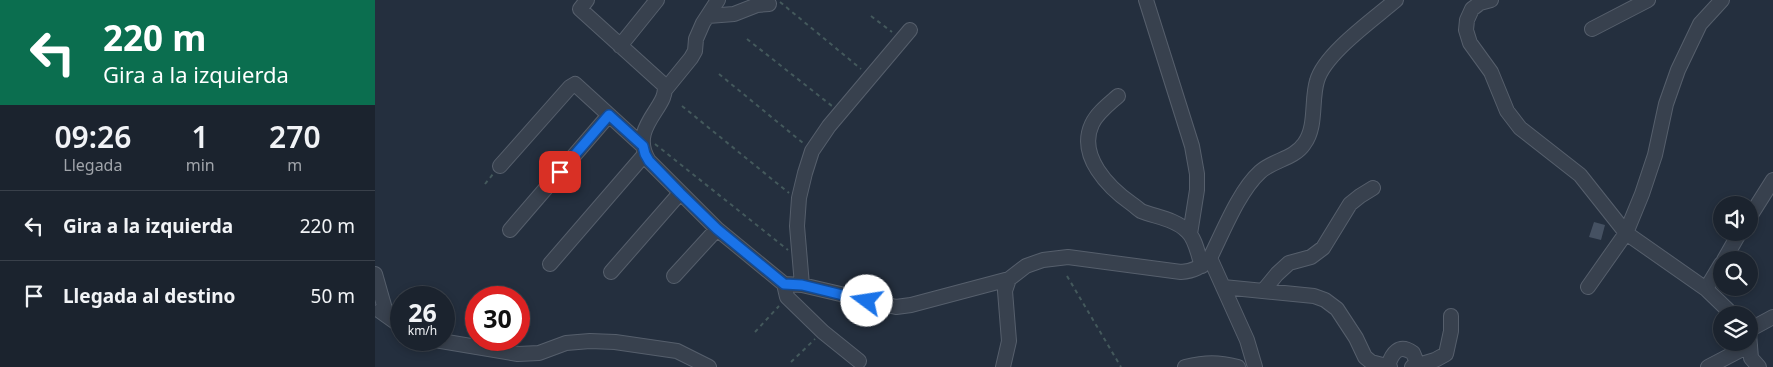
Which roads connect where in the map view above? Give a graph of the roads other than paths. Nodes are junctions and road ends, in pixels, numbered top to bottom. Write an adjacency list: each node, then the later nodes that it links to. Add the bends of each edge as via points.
1 (657, 0): 13 (street)
2 (718, 0): 10 (street)
3 (1147, 0): 26 (street, via 1192,146 1197,190)
4 (1396, 0): 27 (street, via 1331,55 1321,68 1306,142 1297,152 1267,166 1246,188)
5 (1491, 0): 25 (street, via 1472,10 1466,30 1470,43 1491,72 1507,111 1520,128 1580,175)
6 (1648, 0): 11 (street)
7 (1719, 1): 25 (street, via 1700,24 1678,70 1666,104 1655,155)
8 (579, 3): 13 (street)
9 (774, 3): 10 (street, via 757,5 734,14)
10 (708, 16): 14 (street, via 696,39 695,51)
11 (1592, 29)
12 (906, 35): 34 (street, via 812,151 799,201 797,226)
13 (620, 46): 14 (street)
14 (665, 90): 17 (street, via 665,96 649,118 645,132)
15 (1118, 96): 26 (street, via 1092,124 1088,137 1093,163 1120,197 1140,210 1182,226)
16 (609, 115): 17 (street); 18 (street, via 575,84 572,85); 24 (street)
17 (647, 148): 21 (street, via 649,161); 28 (street)
18 (500, 166)
19 (1773, 180): 22 (street)
20 (1373, 188): 39 (street, via 1350,204 1323,248 1311,257 1289,263)
21 (680, 193): 23 (street); 29 (street)
22 (1758, 204)
23 (717, 229): 31 (street); 38 (street)
24 (511, 230)
25 (1626, 233): 36 (street); 37 (street)
26 (1190, 234): 27 (street)
27 (1206, 262): 33 (street, via 1193,271 1181,272 1056,257 1026,266); 35 (street)
28 (550, 264)
29 (611, 272)
30 (375, 274): 42 (street)
31 (675, 276)
32 (1713, 278): 37 (street)
33 (1009, 279): 34 (street, via 911,306 896,307); 53 (street, via 1005,291 1009,341)
34 (802, 285): 38 (street)
35 (1223, 287): 39 (street); 56 (street, via 1247,340)
36 (1588, 287)
37 (1707, 289): 40 (street)
38 (786, 291): 50 (street, via 823,332)
39 (1263, 291): 57 (street, via 1315,296 1325,300 1337,309 1365,357)
40 (1724, 306)
41 (375, 307): 42 (street)
42 (387, 316): 45 (street)
43 (1451, 316): 51 (street, via 1446,354)
44 (1773, 317): 46 (street)
45 (390, 318)
46 (1758, 325)
47 (455, 343): 52 (street, via 518,354 539,353 566,343 615,342 677,351)
48 (1732, 351): 58 (street)
49 (1750, 351): 59 (street, via 1751,358)
50 (859, 361)
51 (1415, 366): 57 (street, via 1413,353 1402,348 1395,351)
52 (709, 367)
53 (1003, 367)
54 (1185, 367): 55 (street, via 1204,362)
55 (1238, 367)
56 (1255, 367)
57 (1389, 367)
58 (1708, 367)
59 (1759, 367)

